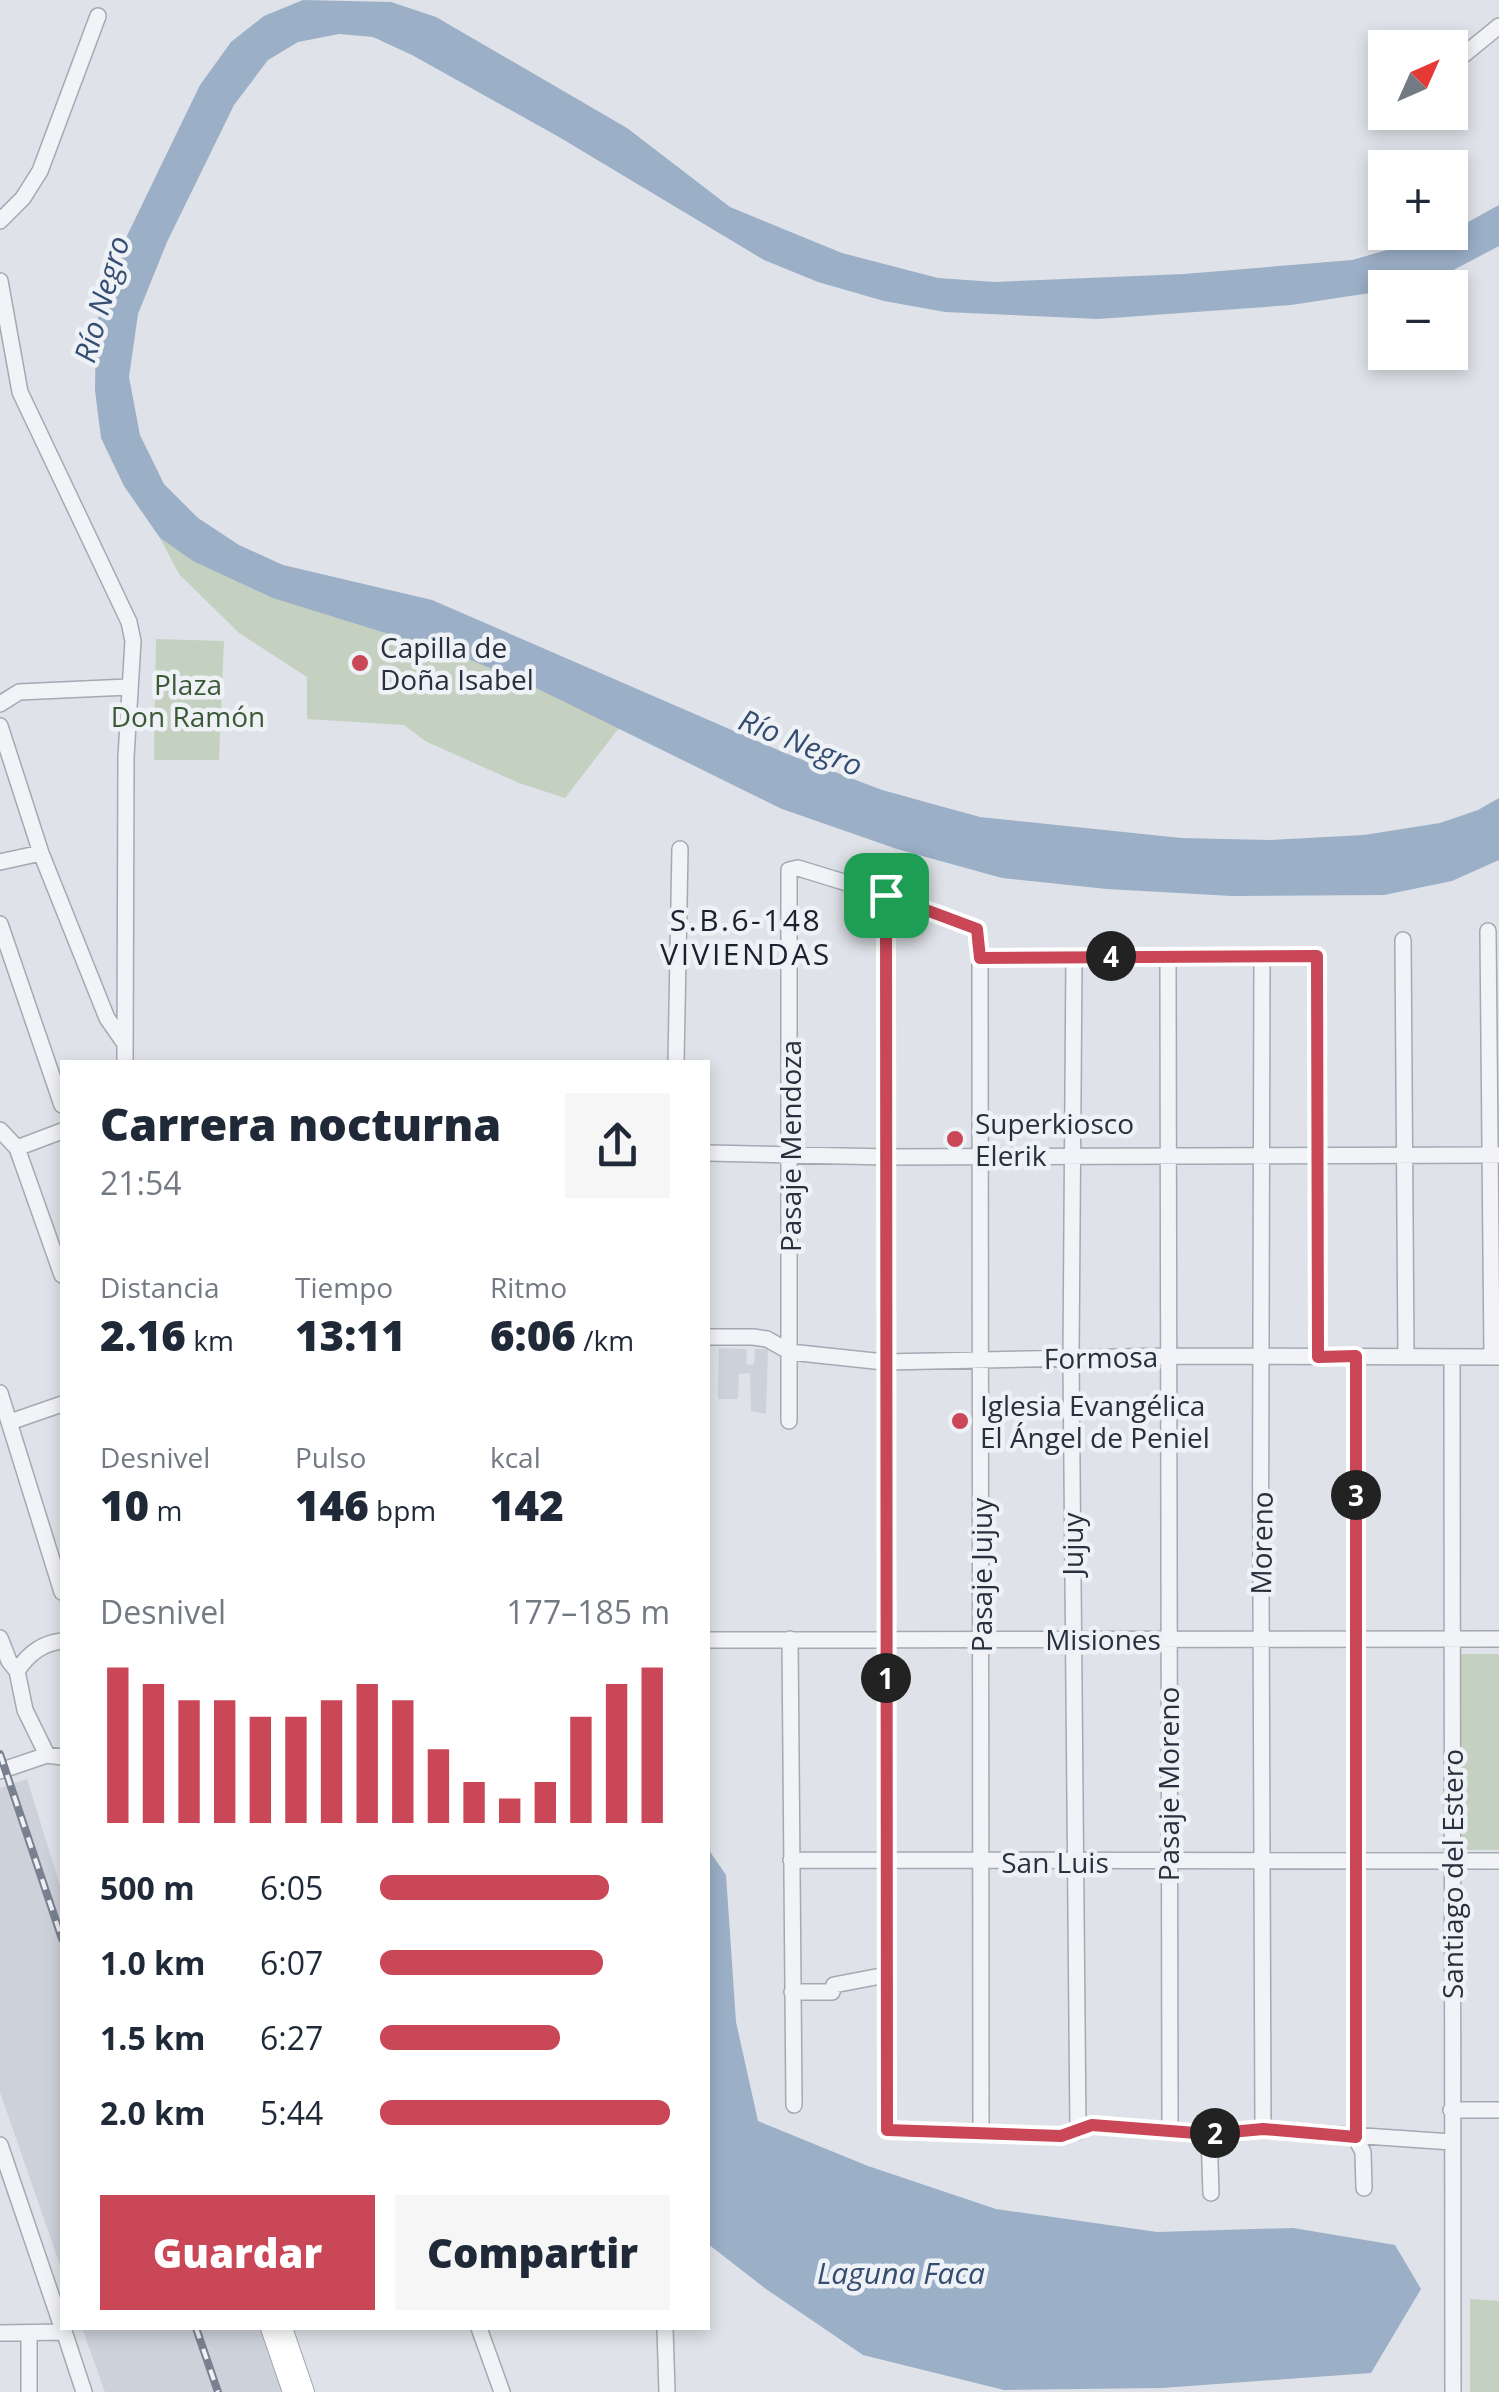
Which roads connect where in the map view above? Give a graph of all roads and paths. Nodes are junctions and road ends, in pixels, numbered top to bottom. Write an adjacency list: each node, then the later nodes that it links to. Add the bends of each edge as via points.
1 (98, 16): 4 (street, via 40,171)
2 (1499, 26): 3 (street)
3 (1468, 51)
4 (0, 221)
5 (0, 280): 6 (street, via 20,392 129,622)
6 (128, 687): 7 (street, via 19,692); 20 (street)
7 (0, 704)
8 (0, 726): 10 (street)
9 (680, 849): 22 (street)
10 (42, 854): 11 (street); 20 (street)
11 (0, 862)
12 (886, 895): 19 (street, via 977,929); 28 (street, Pasaje Mendoza, via 790,870); 34 (street)
13 (0, 924): 23 (street)
14 (1488, 931): 36 (street)
15 (1403, 940): 31 (street)
16 (1168, 956): 17 (street); 18 (street); 29 (street, Pasaje Moreno)
17 (1262, 956): 30 (street, via 1317,956); 33 (street, Moreno)
18 (1074, 957): 19 (street); 32 (street, Jujuy)
19 (980, 958): 35 (street, Pasaje Jujuy)
20 (123, 1042): 21 (street)
21 (125, 1060)
22 (676, 1060)
23 (60, 1099)
24 (0, 1130): 26 (street)
25 (60, 1132): 26 (street)
26 (17, 1148): 37 (street)
27 (710, 1153): 28 (street)
28 (790, 1154): 34 (street); 39 (street, Pasaje Mendoza)
29 (1168, 1154): 32 (street); 33 (street); 40 (street, Pasaje Moreno)
30 (1318, 1154): 31 (street); 33 (street); 44 (street)
31 (1404, 1154): 36 (street); 47 (street)
32 (1072, 1155): 35 (street); 46 (street, Jujuy)
33 (1261, 1155): 43 (street, Moreno)
34 (888, 1156): 35 (street); 49 (street)
35 (979, 1156): 48 (street, Pasaje Jujuy)
36 (1495, 1156): 42 (street)
37 (60, 1269)
38 (710, 1337): 39 (street, Formosa, via 767,1339)
39 (790, 1352): 49 (street, Formosa); 52 (street, Pasaje Mendoza)
40 (1167, 1356): 43 (street, Formosa); 46 (street, Formosa); 57 (street, Pasaje Moreno)
41 (1356, 1356): 44 (street, Formosa); 47 (street, Formosa); 59 (street)
42 (1496, 1356): 45 (street, Formosa)
43 (1263, 1357): 44 (street, Formosa); 58 (street, Moreno)
44 (1318, 1357)
45 (1452, 1357): 47 (street, Formosa); 60 (street, Santiago del Estero)
46 (1071, 1358): 48 (street, Formosa); 62 (street, Jujuy)
47 (1406, 1358)
48 (981, 1360): 49 (street, Formosa); 56 (street, Pasaje Jujuy)
49 (884, 1362): 65 (street)
50 (0, 1393): 53 (street)
51 (60, 1405): 53 (street)
52 (789, 1421)
53 (10, 1422): 54 (street)
54 (60, 1585)
55 (0, 1638): 67 (street)
56 (981, 1638): 62 (street, Misiones); 65 (street, Misiones); 74 (street, Pasaje Jujuy)
57 (1168, 1638): 58 (street, Misiones); 62 (street, Misiones); 76 (street, Pasaje Moreno)
58 (1260, 1638): 59 (street, Misiones); 77 (street, Moreno)
59 (1356, 1638): 60 (street, Misiones); 78 (street)
60 (1453, 1638): 61 (street, Misiones); 72 (street, Santiago del Estero)
61 (1499, 1638)
62 (1072, 1639): 75 (street, Jujuy)
63 (710, 1640): 64 (street, Misiones)
64 (790, 1640): 65 (street, Misiones); 70 (street)
65 (886, 1640): 71 (street)
66 (60, 1641): 67 (street, via 27,1655)
67 (17, 1671): 68 (street, via 25,1710)
68 (55, 1756): 69 (street)
69 (0, 1771)
70 (791, 1860): 71 (street, San Luis); 80 (street)
71 (885, 1860): 74 (street, San Luis); 79 (street)
72 (1452, 1860): 73 (street, San Luis); 78 (street, San Luis); 82 (street, Santiago del Estero)
73 (1499, 1861)
74 (982, 1862): 75 (street, San Luis); 86 (street, Pasaje Jujuy)
75 (1075, 1862): 76 (street, San Luis); 87 (street, Jujuy)
76 (1167, 1862): 77 (street, San Luis); 85 (street, Pasaje Moreno)
77 (1261, 1862): 78 (street, San Luis); 84 (street, Moreno)
78 (1356, 1862): 89 (street)
79 (886, 1975): 80 (street, via 834,1984 832,1992); 86 (street, via 887,2130)
80 (792, 1992): 81 (street)
81 (794, 2105)
82 (1452, 2110): 83 (street); 90 (street, Santiago del Estero)
83 (1499, 2110)
84 (1263, 2129): 88 (street); 89 (street)
85 (1170, 2131): 87 (street, via 1092,2125); 88 (street)
86 (981, 2132): 87 (street)
87 (1078, 2132)
88 (1209, 2134): 93 (street)
89 (1356, 2137): 90 (street); 92 (street)
90 (1452, 2142): 110 (street, Santiago del Estero)
91 (0, 2145): 94 (street)
92 (1364, 2188)
93 (1211, 2193)
94 (60, 2320)
95 (60, 2329): 102 (street)
96 (63, 2330): 105 (street)
97 (271, 2330): 103 (main road)
98 (283, 2330): 103 (main road)
99 (480, 2330): 108 (street)
100 (665, 2330): 109 (street)
101 (0, 2333): 102 (street)
102 (29, 2333): 104 (street)
103 (291, 2369): 106 (main road); 107 (main road)
104 (29, 2392)
105 (84, 2392)
106 (292, 2392)
107 (305, 2392)
108 (502, 2392)
109 (667, 2392)
110 (1453, 2392)

